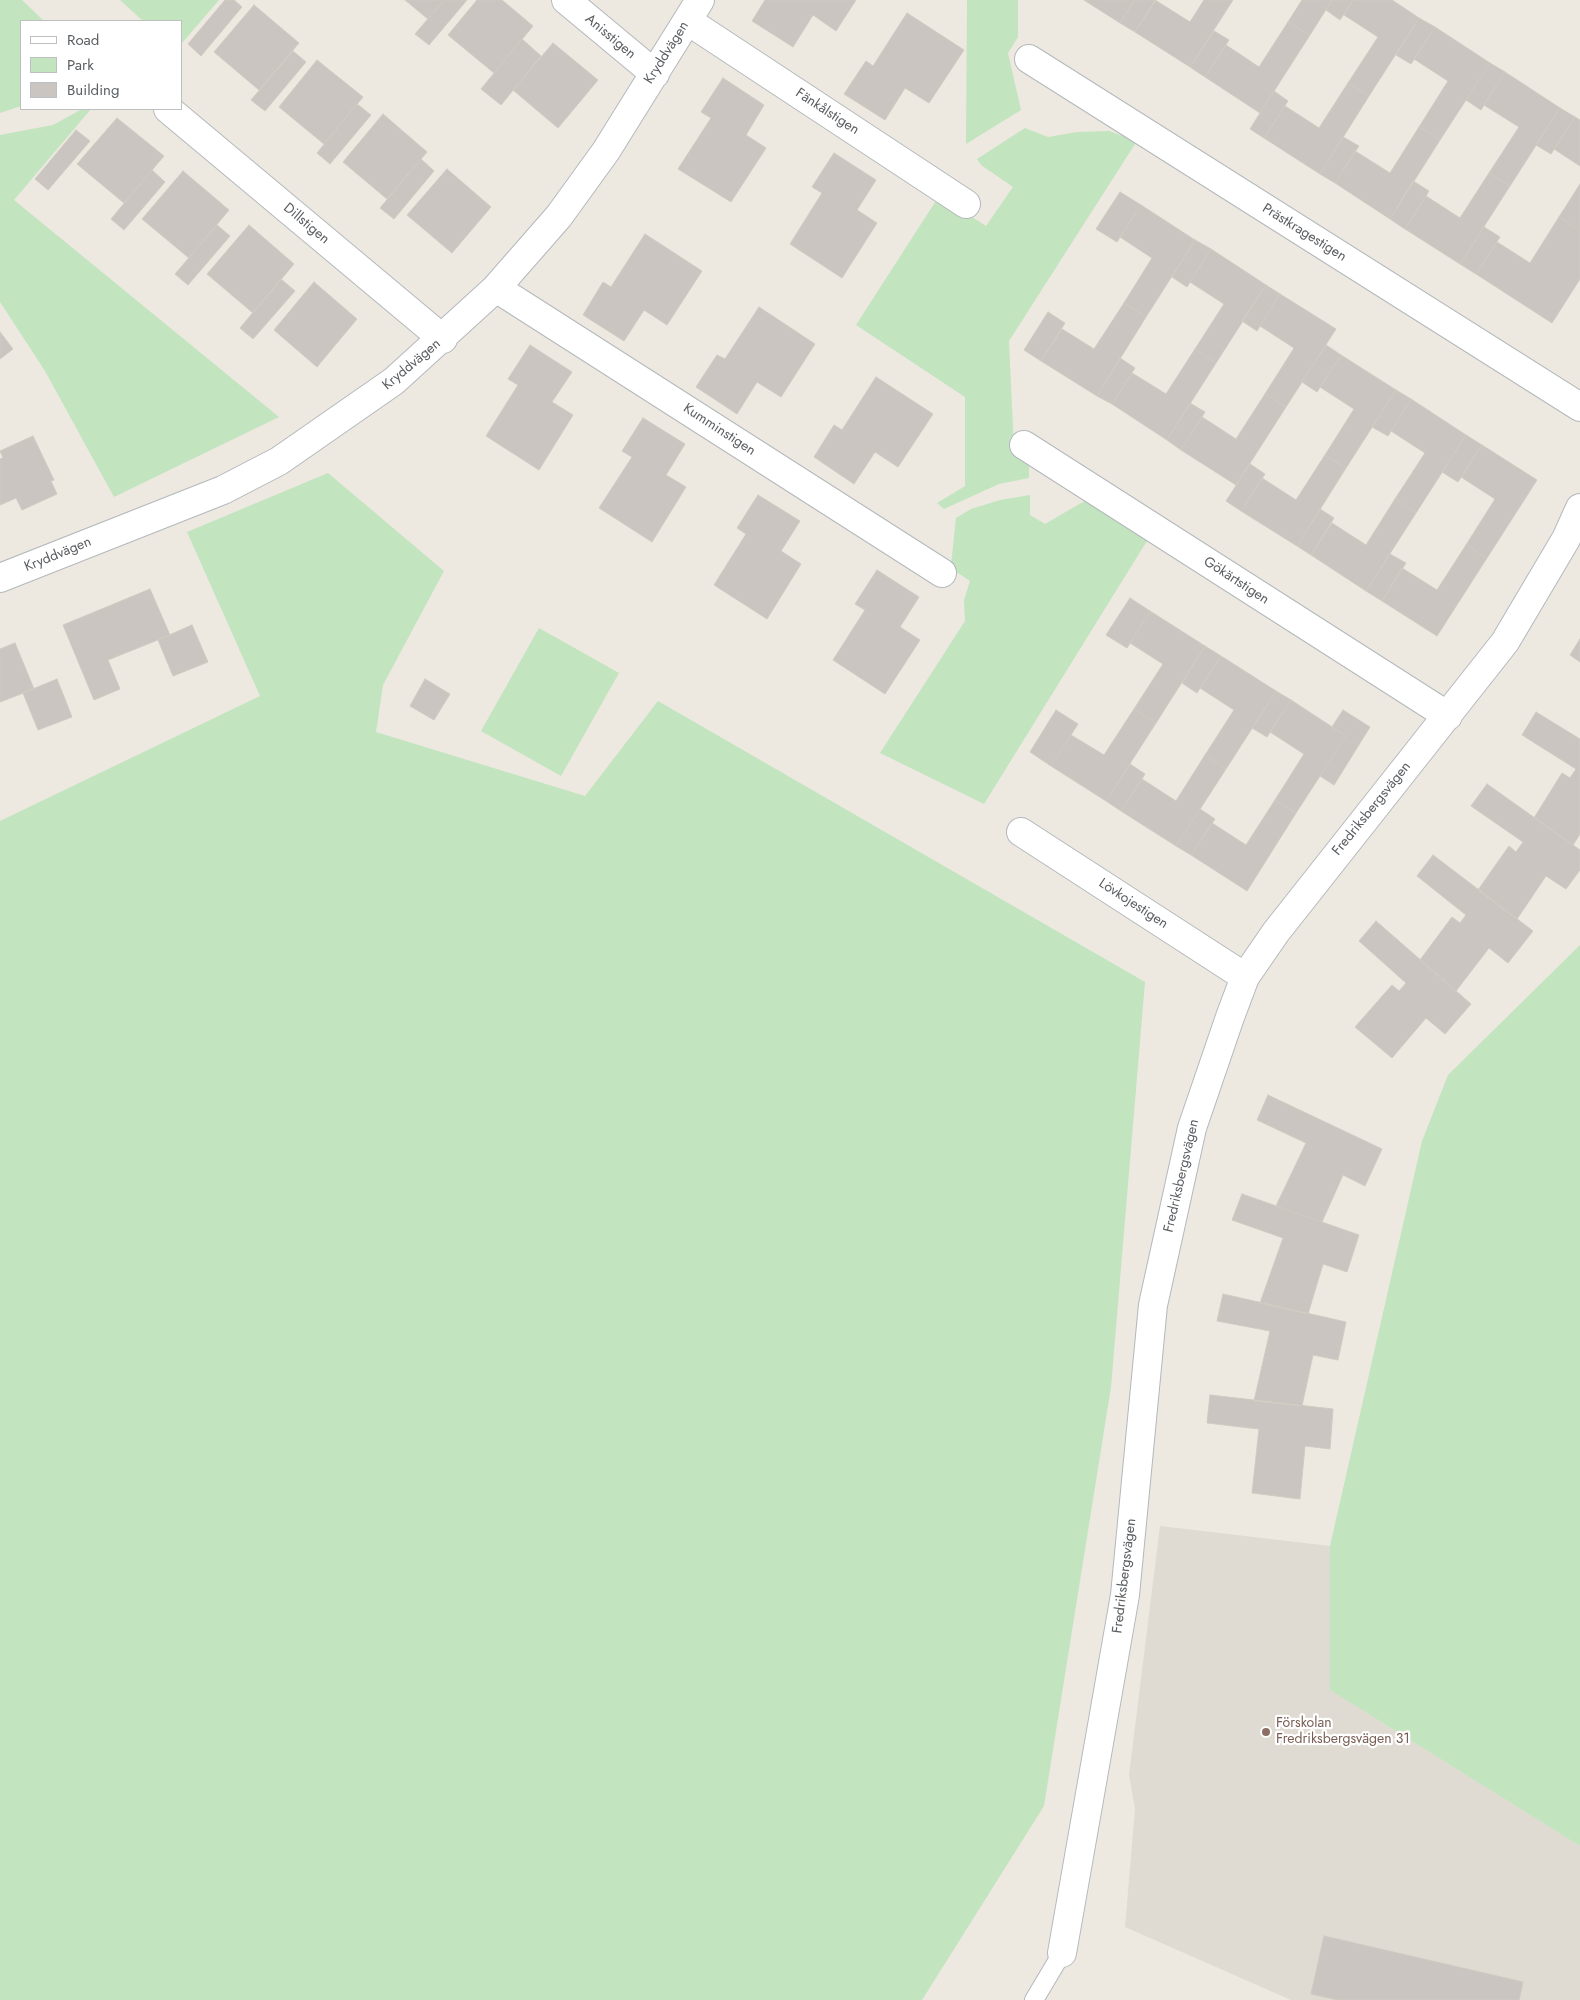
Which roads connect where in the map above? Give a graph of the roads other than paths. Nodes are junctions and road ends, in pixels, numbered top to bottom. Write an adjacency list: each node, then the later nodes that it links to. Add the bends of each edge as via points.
1 (566, 0): 4 (street, Anisstigen)
2 (694, 10): 4 (street, Kryddvägen); 6 (street, Fänkålstigen)
3 (1029, 58): 9 (street, Prästkragestigen)
4 (655, 74): 7 (street, Kryddvägen, via 606,151 559,216)
5 (169, 110): 8 (street, Dillstigen)
6 (966, 204)
7 (496, 288): 8 (street, Kryddvägen); 12 (street, Kumminstigen)
8 (443, 339): 13 (street, Kryddvägen, via 394,381 279,461 222,490)
9 (1580, 407)
10 (1024, 445): 14 (street, Gökärtstigen)
11 (1580, 508): 14 (street, Fredriksbergsvägen, via 1566,539 1506,642)
12 (942, 572)
13 (0, 578)
14 (1448, 716): 16 (street, Fredriksbergsvägen, via 1334,856)
15 (1021, 832): 16 (street, Lövkojestigen)
16 (1245, 978): 17 (street, Fredriksbergsvägen, via 1192,1128 1153,1305 1125,1595)
17 (1062, 1953): 18 (lane)
18 (1034, 2000)

